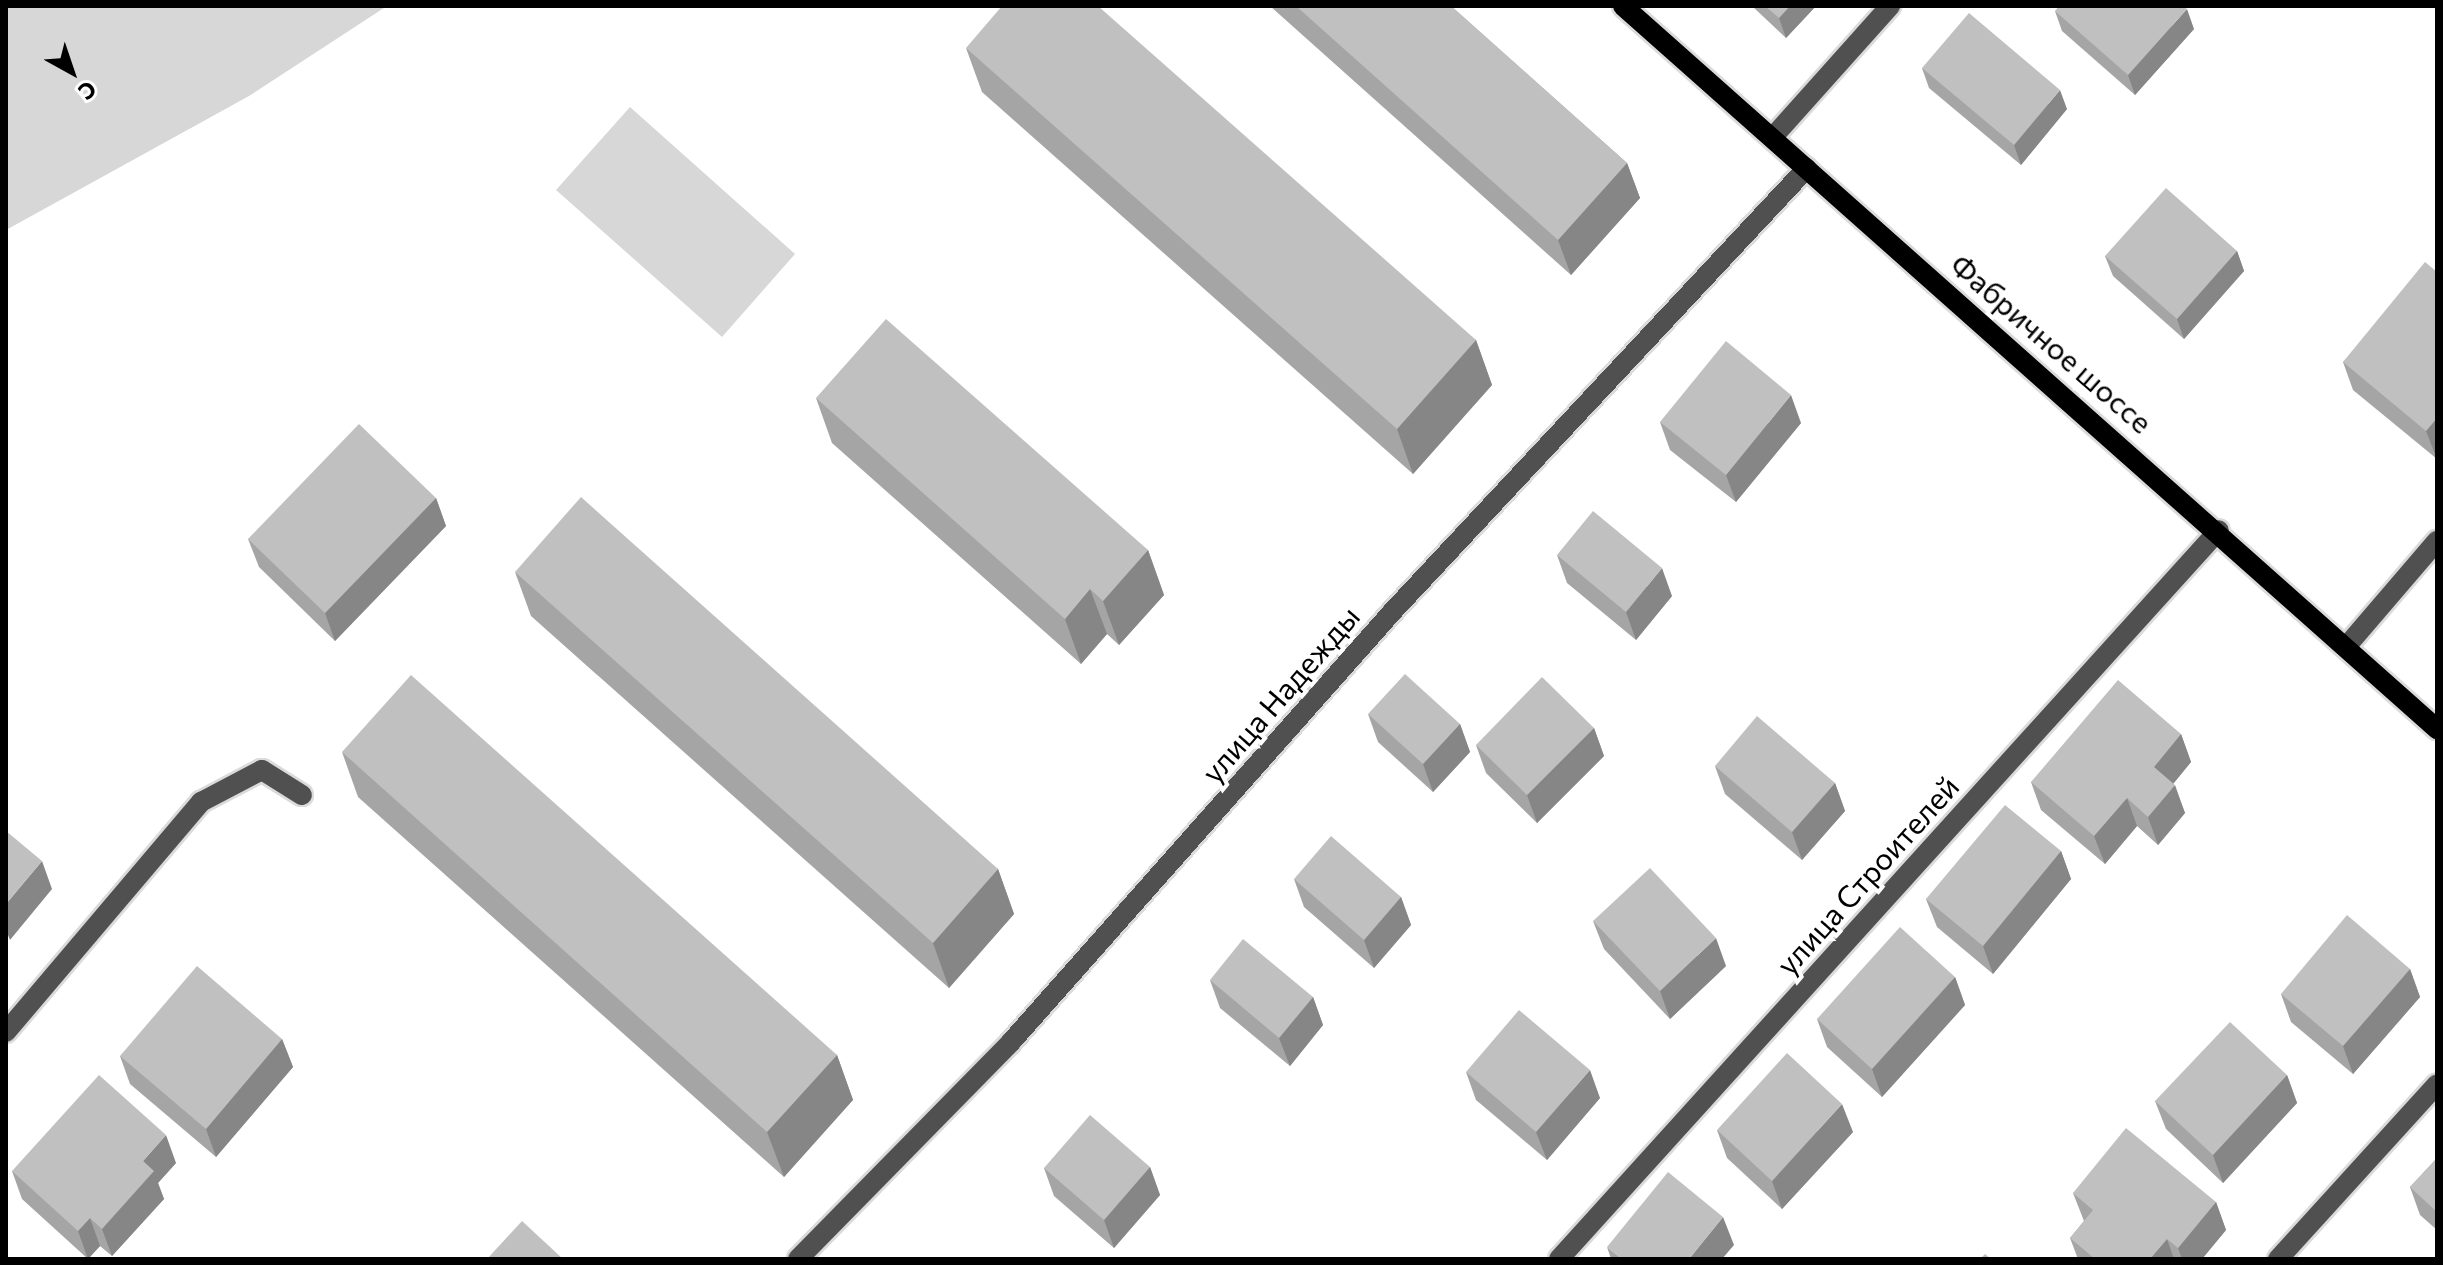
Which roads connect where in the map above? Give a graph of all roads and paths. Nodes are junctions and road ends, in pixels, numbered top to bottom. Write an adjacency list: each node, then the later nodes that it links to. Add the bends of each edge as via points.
1 (1623, 6): 3 (main road, Фабричное шоссе)
2 (1890, 6): 3 (street)
3 (1773, 137): 4 (main road, Фабричное шоссе)
4 (1807, 168): 5 (main road, Фабричное шоссе); 12 (street, улица Надежды, via 1393,611 1011,1042)
5 (2219, 530): 7 (main road, Фабричное шоссе); 13 (street, улица Строителей)
6 (2437, 541): 7 (street)
7 (2346, 647): 8 (main road, Фабричное шоссе)
8 (2437, 729)
9 (302, 795): 10 (street, via 262,770 201,802)
10 (6, 1032)
11 (2437, 1084): 14 (street)
12 (798, 1259)
13 (1559, 1259)
14 (2278, 1259)

